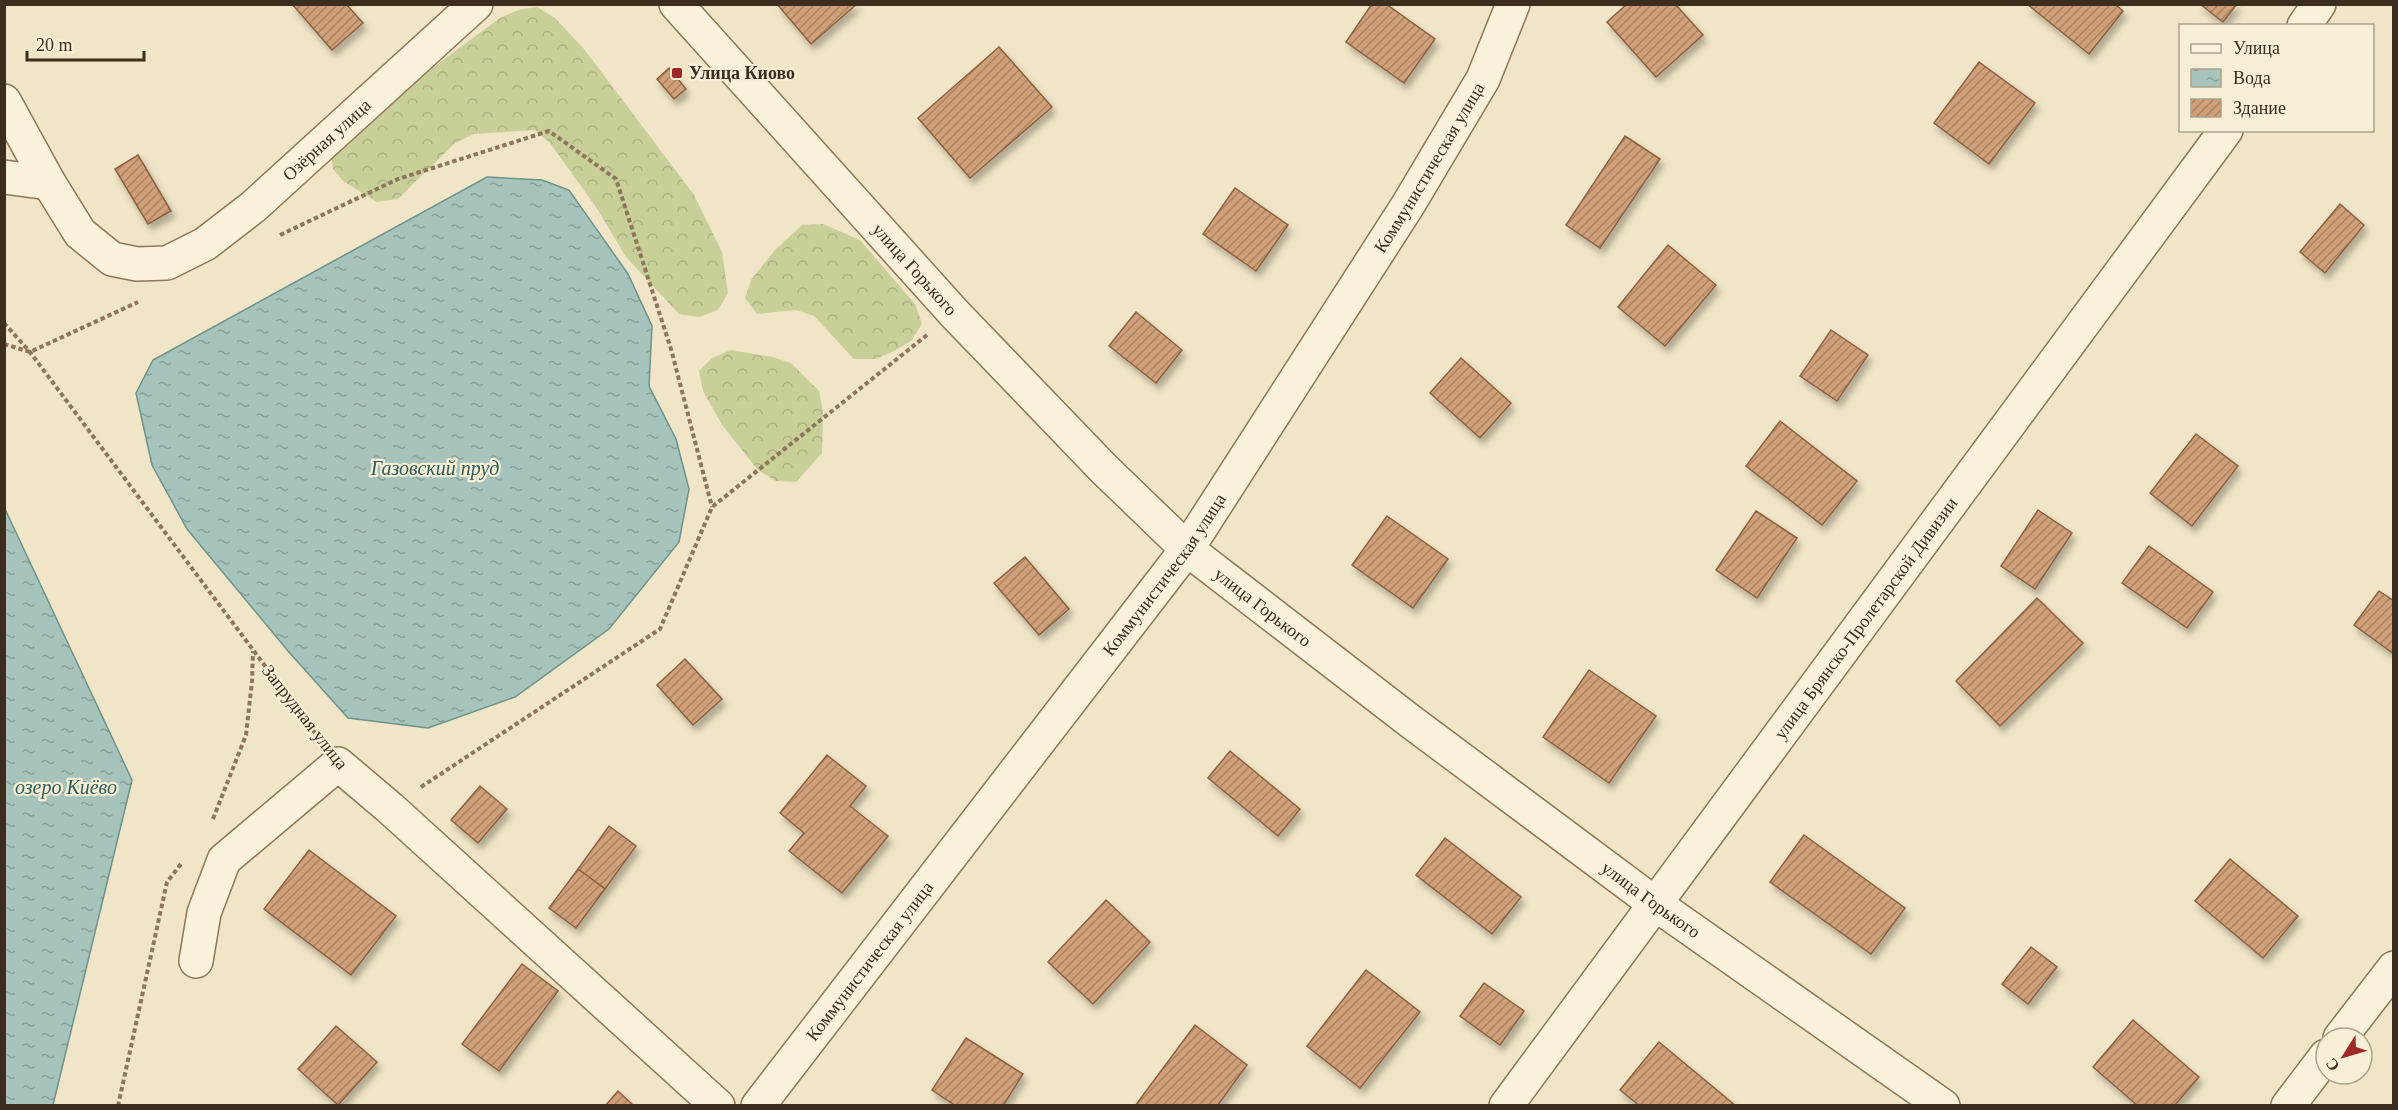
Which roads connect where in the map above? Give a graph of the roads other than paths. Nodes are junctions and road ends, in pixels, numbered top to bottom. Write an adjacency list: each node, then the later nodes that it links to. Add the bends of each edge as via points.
1 (476, 4): 9 (street, Озёрная улица, via 253,207 205,244 167,263 137,264 112,259 80,233)
2 (676, 4): 10 (street, улица Горького, via 954,313)
3 (1513, 4): 10 (street, Коммунистическая улица, via 1483,79 1408,205)
4 (2319, 4): 5 (street)
5 (2305, 24)
6 (4, 101): 9 (street)
7 (2225, 132): 11 (street, улица Брянско-Пролетарской Дивизии)
8 (4, 177): 9 (street)
9 (49, 183)
10 (1187, 549): 11 (street, улица Горького); 17 (street, Коммунистическая улица)
11 (1654, 903): 18 (street, улица Брянско-Пролетарской Дивизии); 19 (street, улица Горького)
12 (196, 961): 16 (street, Запрудная улица, via 204,913 224,860 338,764)
13 (2394, 968): 14 (street)
14 (2349, 1026)
15 (2314, 1072): 20 (street)
16 (718, 1106)
17 (758, 1106)
18 (1506, 1106)
19 (1943, 1106)
20 (2288, 1106)

